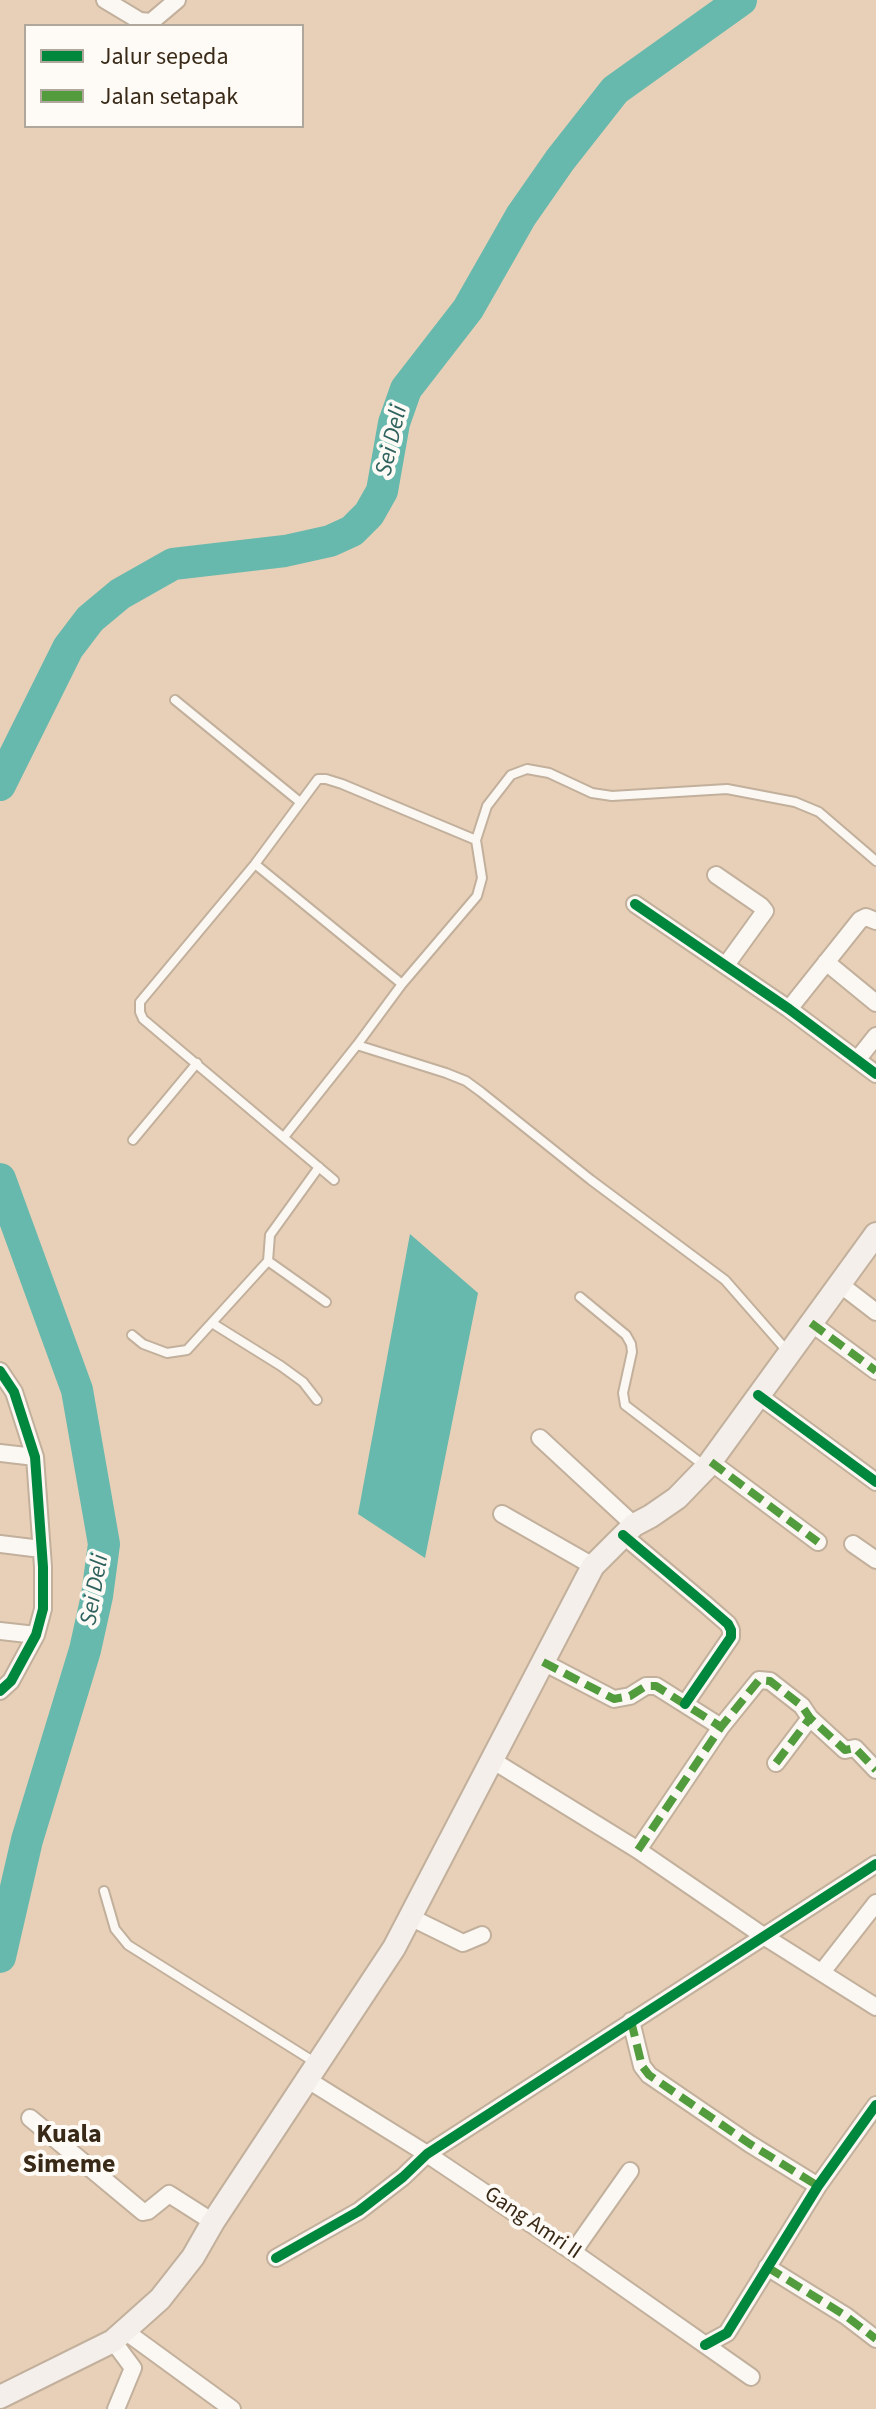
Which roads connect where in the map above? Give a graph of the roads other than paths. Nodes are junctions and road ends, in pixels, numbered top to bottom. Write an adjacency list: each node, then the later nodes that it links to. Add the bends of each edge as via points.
1 (105, 0): 2 (street, via 151,22)
2 (177, 0)
3 (175, 700): 4 (lane)
4 (300, 802): 5 (lane, via 315,782 326,779); 7 (lane)
5 (476, 840): 6 (lane, via 498,790 511,775 527,769 612,796 727,789 795,802 819,812); 13 (lane, via 482,878 477,896)
6 (876, 861)
7 (255, 864): 13 (lane); 19 (lane, via 140,1002 143,1019)
8 (716, 875): 12 (street, via 765,911)
9 (635, 904): 12 (street)
10 (876, 921): 11 (street, via 860,920)
11 (826, 962): 14 (street); 15 (street)
12 (726, 965): 15 (street)
13 (402, 984): 17 (lane)
14 (876, 1003)
15 (789, 1009): 18 (street)
16 (876, 1036): 18 (street)
17 (357, 1045): 21 (lane); 34 (lane, via 466,1081 725,1280)
18 (857, 1060): 20 (street)
19 (197, 1063): 21 (lane); 22 (lane)
20 (876, 1074)
21 (284, 1137): 23 (lane)
22 (133, 1140)
23 (319, 1167): 24 (lane); 26 (lane, via 270,1235)
24 (334, 1180)
25 (876, 1234): 27 (main road)
26 (268, 1261): 29 (lane); 31 (lane)
27 (841, 1285): 30 (street); 32 (main road)
28 (580, 1297): 42 (lane, via 631,1344 625,1405)
29 (326, 1302)
30 (876, 1312)
31 (212, 1323): 33 (lane, via 187,1350 167,1353); 38 (lane, via 303,1382)
32 (811, 1323): 34 (main road); 36 (street)
33 (132, 1335)
34 (789, 1352): 37 (main road)
35 (0, 1371): 41 (street, via 14,1392)
36 (876, 1371)
37 (758, 1395): 42 (main road); 43 (street)
38 (317, 1400)
39 (540, 1438): 45 (street)
40 (0, 1453): 41 (street)
41 (35, 1457): 49 (street)
42 (708, 1465): 45 (main road, via 677,1498); 46 (street)
43 (876, 1482)
44 (502, 1514): 51 (street)
45 (628, 1530): 51 (main road); 56 (street, via 731,1630)
46 (818, 1542)
47 (0, 1544): 49 (street)
48 (853, 1544): 50 (street)
49 (41, 1549): 53 (street, via 43,1609)
50 (876, 1560)
51 (593, 1566): 54 (main road)
52 (0, 1631): 53 (street)
53 (36, 1635): 55 (street)
54 (543, 1662): 56 (street, via 614,1699 650,1685); 59 (main road)
55 (0, 1691)
56 (685, 1704): 58 (street)
57 (810, 1718): 58 (street, via 770,1681 759,1680); 60 (street); 61 (street, via 845,1750 855,1748)
58 (721, 1727): 62 (street)
59 (492, 1760): 62 (street); 66 (main road)
60 (776, 1763)
61 (876, 1770)
62 (638, 1850): 68 (street)
63 (876, 1864): 68 (street)
64 (104, 1891): 72 (lane, via 115,1929 128,1945)
65 (876, 1903): 69 (street)
66 (410, 1917): 67 (street, via 463,1943); 72 (main road)
67 (482, 1935)
68 (762, 1935): 69 (street); 71 (street)
69 (822, 1972): 70 (street)
70 (876, 2007)
71 (631, 2021): 75 (street); 77 (street, via 649,2075)
72 (312, 2071): 75 (street, Gang Amri II); 78 (main road)
73 (876, 2105): 77 (street)
74 (30, 2118): 78 (street, via 143,2212 169,2194)
75 (427, 2154): 79 (street, Gang Amri II); 80 (street, via 359,2211)
76 (630, 2171): 79 (street)
77 (818, 2186): 81 (street)
78 (213, 2222): 82 (main road, via 160,2299)
79 (573, 2252): 84 (street, Gang Amri II)
80 (276, 2258)
81 (767, 2267): 83 (street); 84 (street, via 727,2333)
82 (119, 2336): 86 (main road); 87 (street, via 133,2368); 88 (street)
83 (876, 2339)
84 (705, 2345): 85 (street, Gang Amri II)
85 (751, 2377)
86 (0, 2397)
87 (116, 2409)
88 (232, 2409)

